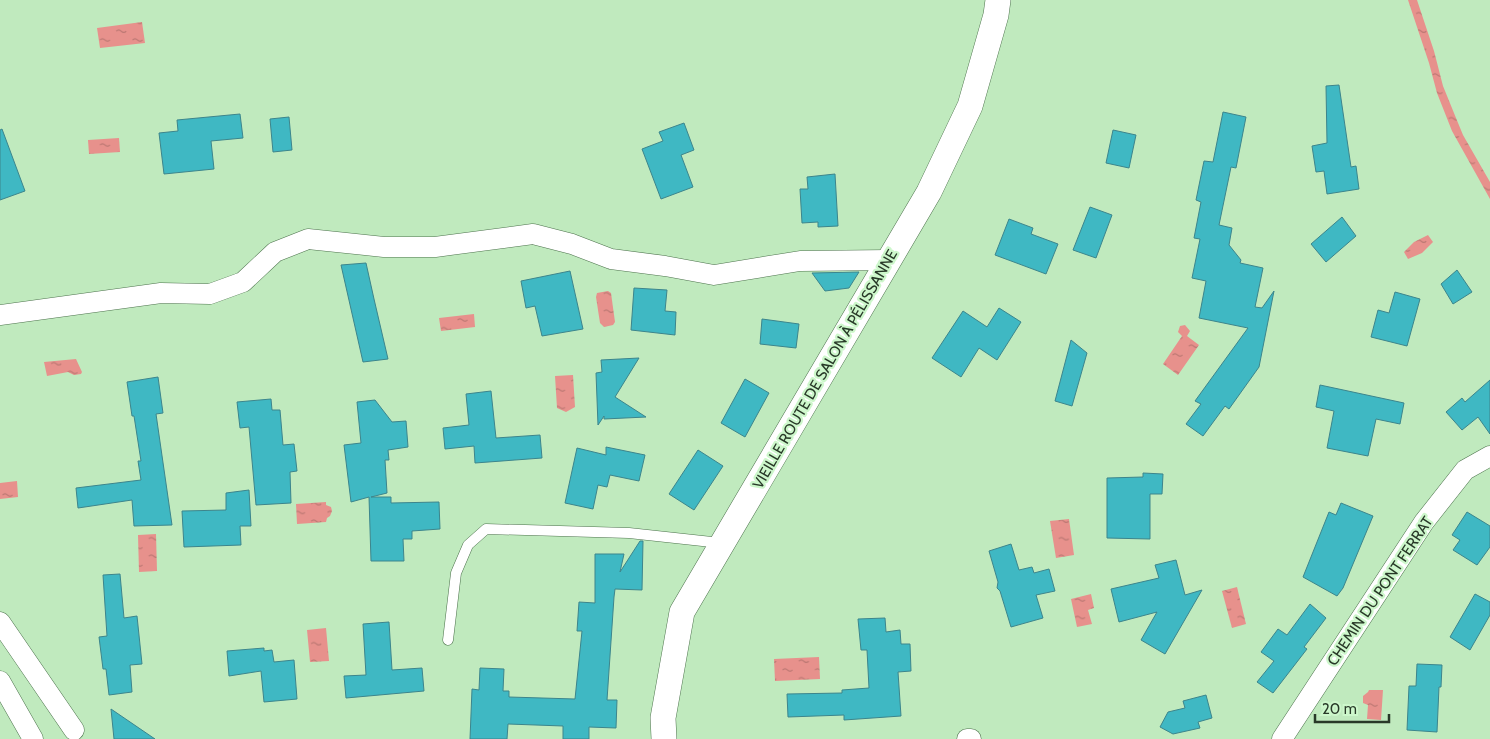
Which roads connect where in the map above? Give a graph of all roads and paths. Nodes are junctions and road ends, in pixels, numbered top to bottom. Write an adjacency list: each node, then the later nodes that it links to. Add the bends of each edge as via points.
1 (998, 0): 2 (street, VIEILLE ROUTE DE SALON À PÉLISSANNE, via 970,106 929,192)
2 (889, 260): 3 (street, via 800,261 714,275 611,259 533,234 435,247 384,247 308,239 275,252 243,282 210,294 161,293); 5 (street, VIEILLE ROUTE DE SALON À PÉLISSANNE)
3 (0, 315)
4 (1490, 456): 14 (street, CHEMIN DU PONT FERRAT, via 1465,470 1424,522)
5 (722, 544): 7 (lane, via 629,533 486,529 468,545 456,574); 11 (street, VIEILLE ROUTE DE SALON À PÉLISSANNE, via 682,612 663,718)
6 (0, 622): 9 (street)
7 (448, 640)
8 (0, 681): 10 (street)
9 (74, 730)
10 (33, 739)
11 (664, 739)
12 (967, 739): 13 (street)
13 (970, 739)
14 (1282, 739)

